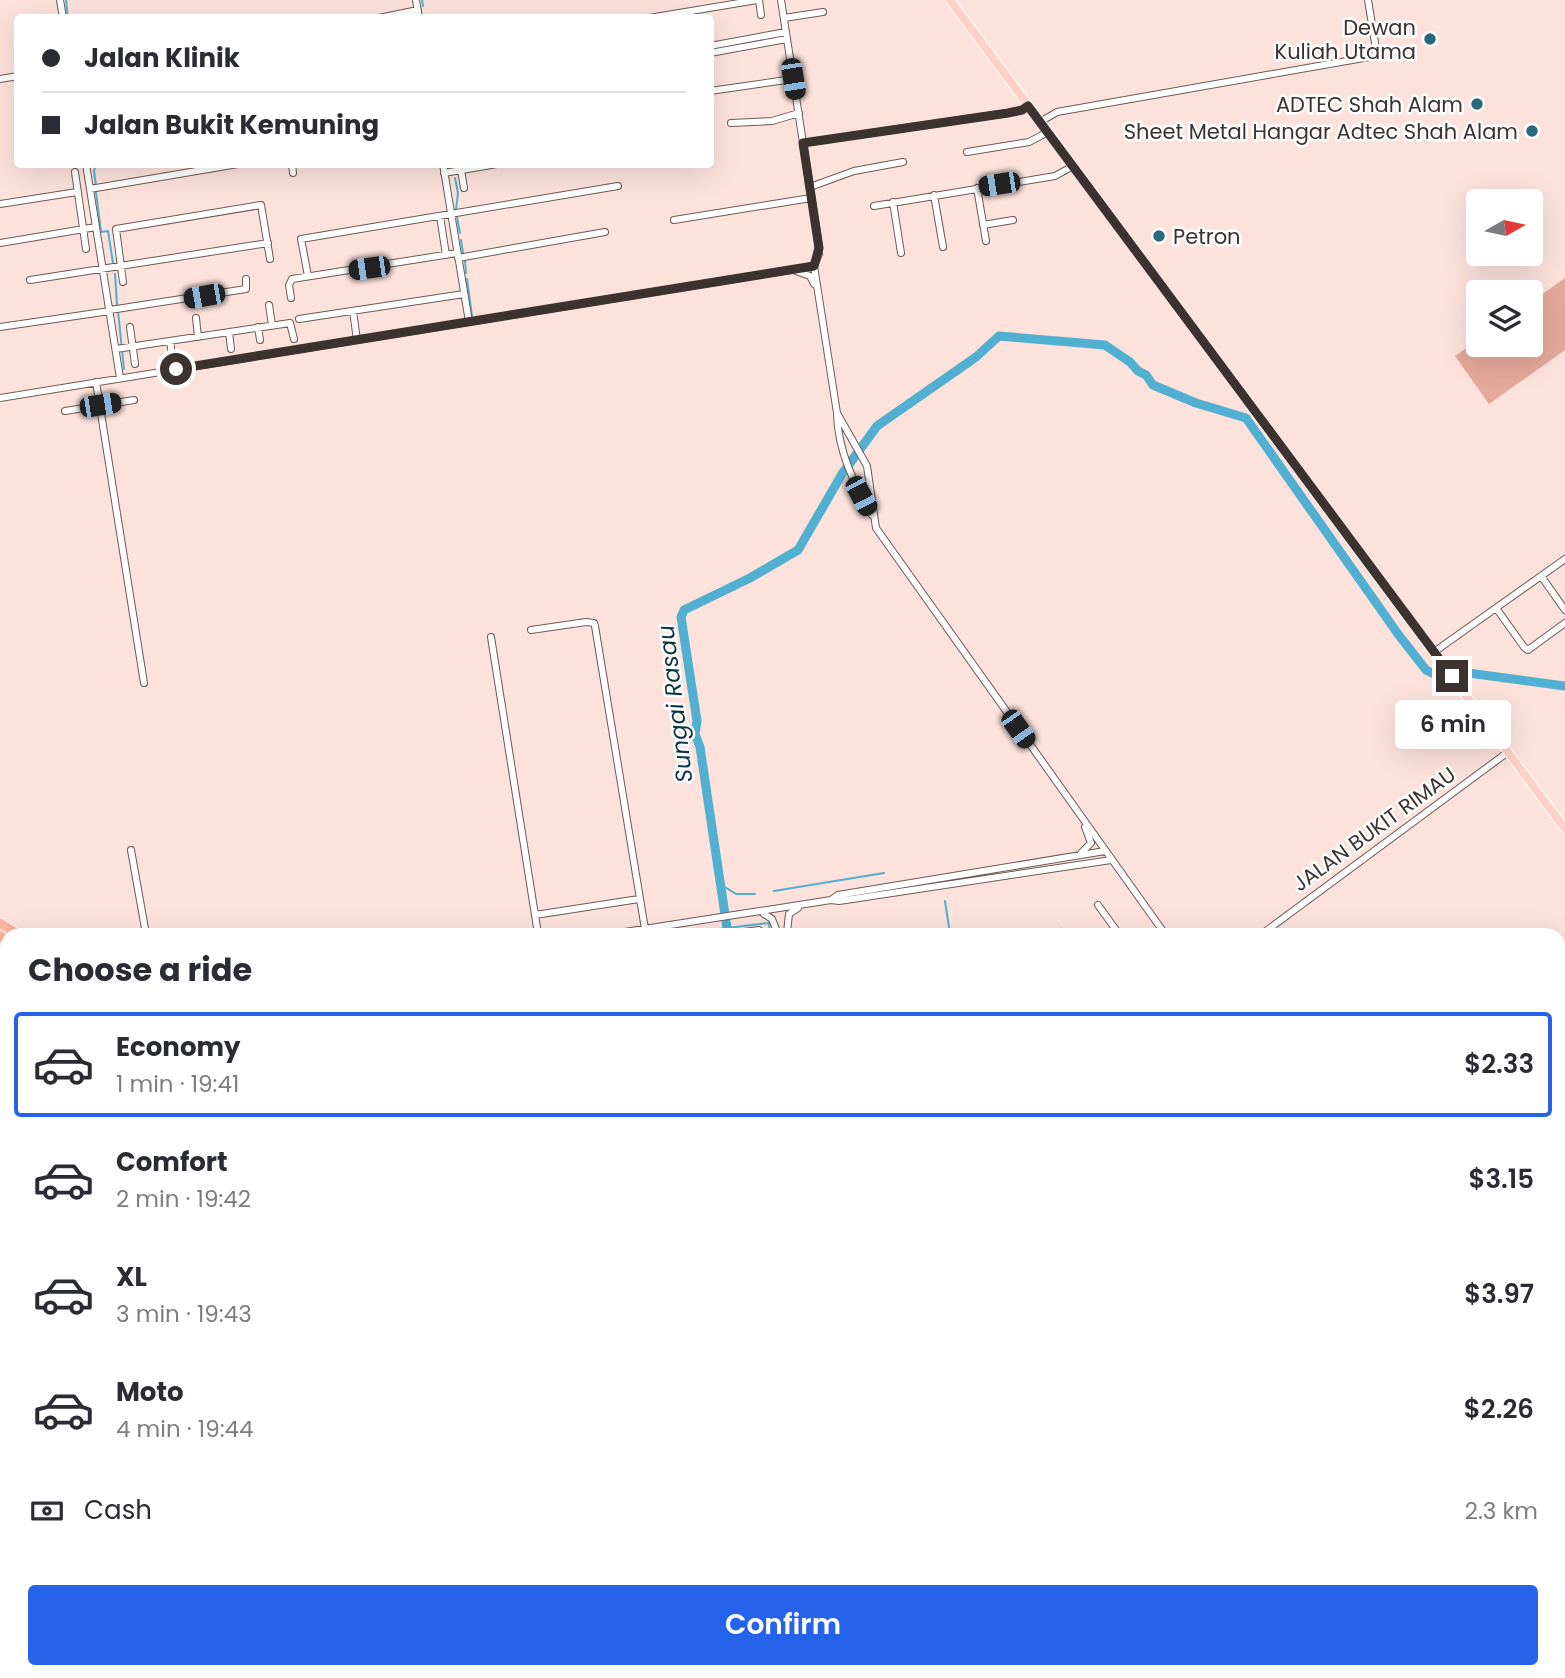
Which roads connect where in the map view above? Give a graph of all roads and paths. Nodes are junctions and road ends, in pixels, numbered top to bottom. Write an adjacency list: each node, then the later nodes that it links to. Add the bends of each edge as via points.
1 (416, 0): 7 (street)
2 (758, 0): 8 (street); 9 (street)
3 (781, 0): 10 (street)
4 (950, 0): 16 (main road)
5 (1368, 0): 18 (street, via 1375,56 1057,112)
6 (823, 12): 10 (street)
7 (419, 14)
8 (673, 14)
9 (761, 15)
10 (784, 18): 11 (street)
11 (787, 36): 12 (street); 13 (street); 14 (street)
12 (714, 45)
13 (714, 52)
14 (793, 79): 15 (street); 17 (street)
15 (714, 91)
16 (1028, 106): 18 (main road); 21 (street, via 1008,113)
17 (799, 113): 19 (street, via 772,121); 21 (street)
18 (1040, 122): 20 (main road)
19 (731, 123)
20 (1048, 132): 22 (street, via 1029,142); 24 (main road)
21 (803, 143): 35 (street)
22 (968, 152)
23 (903, 162): 35 (street, via 854,171)
24 (1073, 166): 38 (street, via 1055,176); 108 (main road)
25 (88, 168): 36 (street)
26 (214, 168): 36 (street)
27 (292, 168): 32 (street)
28 (443, 168): 33 (street)
29 (458, 168): 33 (street)
30 (461, 168): 37 (street)
31 (75, 172): 39 (street)
32 (293, 173)
33 (444, 173): 45 (street)
34 (618, 186): 45 (street)
35 (810, 187): 41 (street)
36 (96, 188): 50 (street)
37 (464, 188)
38 (977, 188): 40 (street); 49 (street)
39 (78, 192): 43 (street); 51 (street)
40 (934, 195): 42 (street); 56 (street)
41 (811, 198): 47 (street); 63 (street, via 819,248)
42 (893, 202): 44 (street); 58 (street)
43 (0, 204)
44 (874, 206)
45 (451, 214): 46 (street); 60 (street)
46 (440, 216): 59 (street); 66 (street, via 301,239)
47 (674, 220)
48 (1013, 220): 49 (street)
49 (983, 225): 53 (street)
50 (96, 228): 51 (street); 64 (street)
51 (83, 230): 54 (street); 57 (street)
52 (605, 232): 60 (street)
53 (986, 241)
54 (0, 243)
55 (268, 243): 61 (street); 62 (street); 62 (street, via 261,205 164,219 116,229)
56 (943, 247)
57 (86, 249)
58 (901, 253)
59 (446, 255): 60 (street); 66 (street)
60 (458, 255): 70 (street)
61 (270, 259)
62 (121, 266): 64 (street); 69 (street)
63 (814, 266): 65 (street); 73 (street)
64 (103, 270): 67 (street); 74 (street)
65 (791, 270): 73 (street, via 810,276); 78 (street)
66 (308, 276): 71 (street, via 289,281)
67 (30, 279)
68 (246, 279): 74 (street, via 246,289)
69 (123, 282)
70 (464, 294): 75 (street); 78 (street)
71 (291, 298)
72 (268, 305): 79 (street)
73 (820, 305): 99 (street)
74 (113, 310): 80 (street); 89 (street)
75 (353, 311): 77 (street); 87 (street)
76 (196, 318): 84 (street)
77 (299, 319)
78 (469, 322): 87 (street)
79 (272, 325): 82 (street); 85 (street, via 290,323)
80 (0, 327)
81 (130, 327): 89 (street)
82 (258, 327): 83 (street); 86 (street)
83 (229, 332): 84 (street); 90 (street)
84 (198, 337): 88 (street)
85 (294, 339)
86 (260, 340)
87 (357, 340): 93 (street)
88 (170, 341): 89 (street); 91 (street)
89 (124, 348): 92 (street); 93 (street)
90 (232, 349)
91 (172, 355)
92 (135, 364)
93 (121, 378): 94 (street)
94 (96, 382): 95 (street); 97 (street)
95 (0, 398)
96 (134, 400): 97 (street)
97 (100, 405): 98 (street); 109 (street)
98 (65, 411)
99 (837, 413): 100 (street, via 845,461); 100 (street, via 867,466)
100 (874, 520): 111 (street, via 896,558)
101 (1565, 559): 102 (street)
102 (1541, 576): 103 (street); 104 (street)
103 (1496, 608): 105 (street, via 1526,649); 108 (street)
104 (1565, 610)
105 (1565, 623)
106 (531, 630): 119 (street, via 594,623)
107 (491, 637): 126 (street)
108 (1434, 652): 110 (main road)
109 (144, 683)
110 (1508, 752): 112 (main road); 137 (street, JALAN BUKIT RIMAU)
111 (1082, 819): 114 (street); 115 (street, via 1091,844)
112 (1565, 829)
113 (131, 850): 127 (street)
114 (1105, 851): 115 (street); 116 (street)
115 (1077, 856): 120 (street, via 864,890)
116 (1111, 860): 117 (street); 118 (street)
117 (1080, 864): 118 (street, via 1104,864); 120 (street)
118 (1121, 872): 136 (street)
119 (639, 899): 126 (street); 129 (street)
120 (831, 900): 121 (street)
121 (813, 903): 123 (street); 134 (street, via 791,911)
122 (1098, 905): 135 (street)
123 (783, 908): 124 (street); 133 (street)
124 (774, 910): 125 (street); 132 (street)
125 (755, 913): 130 (street); 131 (street, via 770,916)
126 (535, 915): 128 (street)
127 (145, 928)
128 (537, 928)
129 (645, 928)
130 (652, 928)
131 (775, 928)
132 (777, 928)
133 (786, 928)
134 (788, 928)
135 (1115, 928)
136 (1161, 928)
137 (1270, 928)

